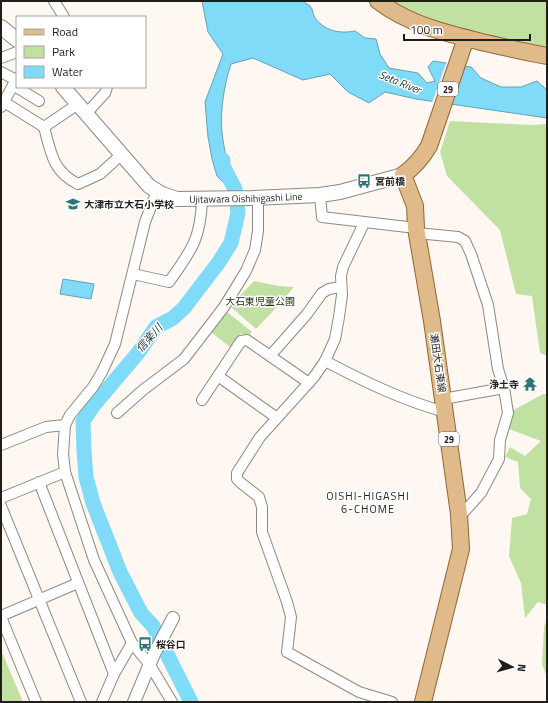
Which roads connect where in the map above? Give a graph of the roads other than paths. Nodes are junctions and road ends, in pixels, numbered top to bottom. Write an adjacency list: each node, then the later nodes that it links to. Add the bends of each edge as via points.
1 (54, 1): 3 (street)
2 (378, 1): 6 (main road, via 388,9 422,25)
3 (63, 16)
4 (1, 26): 5 (main road)
5 (16, 39)
6 (465, 41): 8 (main road); 20 (main road, 29, via 429,146 413,168)
7 (16, 52): 9 (street)
8 (547, 56)
9 (1, 58)
10 (1, 72): 11 (street)
11 (15, 81): 15 (street)
12 (24, 88): 16 (street)
13 (64, 88): 17 (main road, Ujitawara Oishihigashi Line)
14 (107, 88): 17 (street, via 105,93)
15 (3, 100): 18 (street)
16 (40, 101)
17 (82, 109): 18 (street); 19 (main road, Ujitawara Oishihigashi Line)
18 (44, 127): 19 (street, via 55,165 68,179 78,184 100,174)
19 (122, 154): 21 (main road, Ujitawara Oishihigashi Line, via 149,186)
20 (403, 175): 22 (main road, Ujitawara Oishihigashi Line); 26 (main road, 瀬田大石東線 / 29, via 416,206)
21 (158, 191): 24 (main road, Ujitawara Oishihigashi Line, via 177,199); 27 (street, via 145,222)
22 (320, 195): 23 (main road, Ujitawara Oishihigashi Line); 25 (street, via 322,217)
23 (255, 198): 24 (main road, Ujitawara Oishihigashi Line); 36 (street, via 258,231 255,250 246,271 224,307 184,359)
24 (206, 199): 27 (street, via 196,240 169,282)
25 (364, 223): 26 (street); 28 (street, via 343,267)
26 (417, 230): 33 (street, via 458,237 465,241 488,305 498,369); 35 (main road, 瀬田大石東線 / 29)
27 (133, 274): 38 (street, via 110,357 93,387 70,415)
28 (341, 287): 29 (street, via 322,293 308,314); 30 (street, via 339,317)
29 (270, 356): 31 (street, via 247,340 241,341); 32 (street)
30 (325, 361): 32 (street); 35 (street, via 377,388 426,407)
31 (218, 376): 34 (street); 37 (street)
32 (309, 382): 37 (street)
33 (504, 388): 35 (street); 44 (street, via 508,413 500,440 499,459 481,492 464,512)
34 (202, 400)
35 (444, 406): 44 (main road, 瀬田大石東線 / 29)
36 (116, 413)
37 (277, 418): 57 (street, via 252,448 237,473 237,479 259,497 262,507 262,532 291,617 287,652 360,692)
38 (66, 425): 39 (street, via 46,427); 40 (street, via 63,454)
39 (1, 445)
40 (65, 472): 41 (street); 49 (street, via 94,560)
41 (39, 482): 42 (street); 45 (street)
42 (1, 498)
43 (1, 506): 46 (street)
44 (459, 514): 58 (main road, 瀬田大石東線 / 29, via 461,549)
45 (78, 583): 46 (street); 51 (street)
46 (39, 600): 47 (street); 54 (street)
47 (1, 616): 53 (street)
48 (173, 618): 50 (street)
49 (132, 643): 50 (street); 51 (street)
50 (152, 660): 52 (street); 56 (street)
51 (114, 674): 55 (street)
52 (170, 701)
53 (36, 702)
54 (81, 702)
55 (102, 702)
56 (134, 702)
57 (392, 702)
58 (423, 702)

